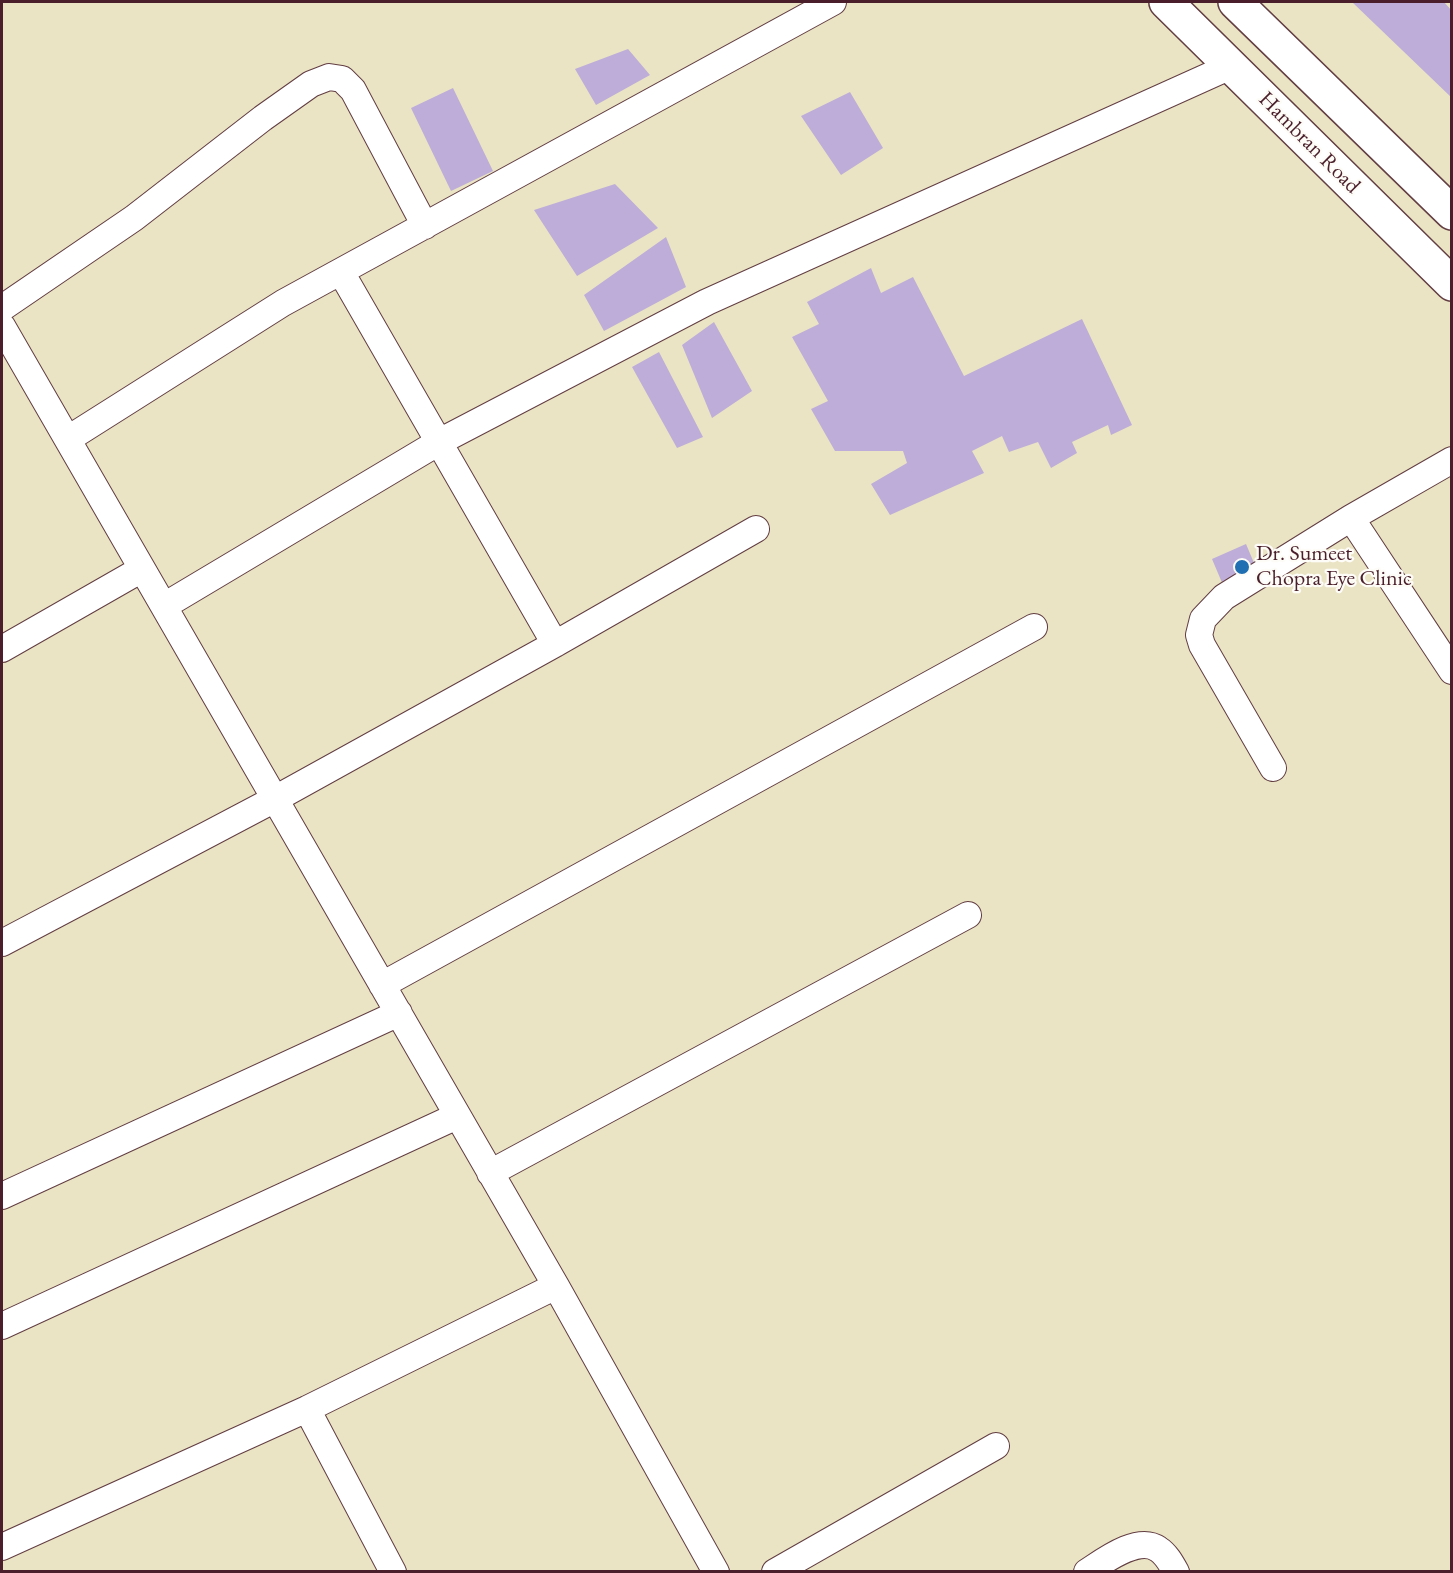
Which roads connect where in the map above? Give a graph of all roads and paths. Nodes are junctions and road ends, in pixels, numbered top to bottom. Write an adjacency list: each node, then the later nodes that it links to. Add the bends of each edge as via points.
1 (833, 2): 6 (street)
2 (1166, 2): 4 (main road, Hambran Road)
3 (1235, 2): 5 (main road)
4 (1231, 66): 8 (main road, Hambran Road); 12 (street, via 707,302)
5 (1452, 213)
6 (425, 226): 7 (street); 9 (street, via 353,90 342,79 328,77 311,84 263,118 134,218)
7 (340, 272): 11 (street, via 283,303); 12 (street)
8 (1452, 284)
9 (2, 308)
10 (3, 333): 11 (street)
11 (68, 439): 16 (street)
12 (439, 442): 17 (street); 19 (street)
13 (1452, 460): 14 (street)
14 (1351, 518): 21 (street); 22 (street, via 1224,597 1203,619 1199,635 1202,645)
15 (756, 529): 19 (street)
16 (142, 569): 17 (street); 20 (street)
17 (164, 606): 23 (street)
18 (1034, 627): 26 (street)
19 (555, 644): 23 (street)
20 (2, 649)
21 (1452, 671)
22 (1273, 768)
23 (275, 799): 25 (street); 26 (street)
24 (968, 915): 29 (street)
25 (2, 943)
26 (382, 985): 27 (street)
27 (399, 1013): 28 (street); 30 (street)
28 (457, 1116): 29 (street); 32 (street)
29 (490, 1173): 31 (street)
30 (2, 1196)
31 (556, 1286): 33 (street); 37 (street)
32 (2, 1326)
33 (307, 1408): 35 (street); 36 (street)
34 (996, 1446): 38 (street)
35 (2, 1547)
36 (393, 1572)
37 (716, 1572)
38 (775, 1572)
39 (1087, 1572): 40 (street, via 1140,1544 1158,1549)
40 (1176, 1572)

